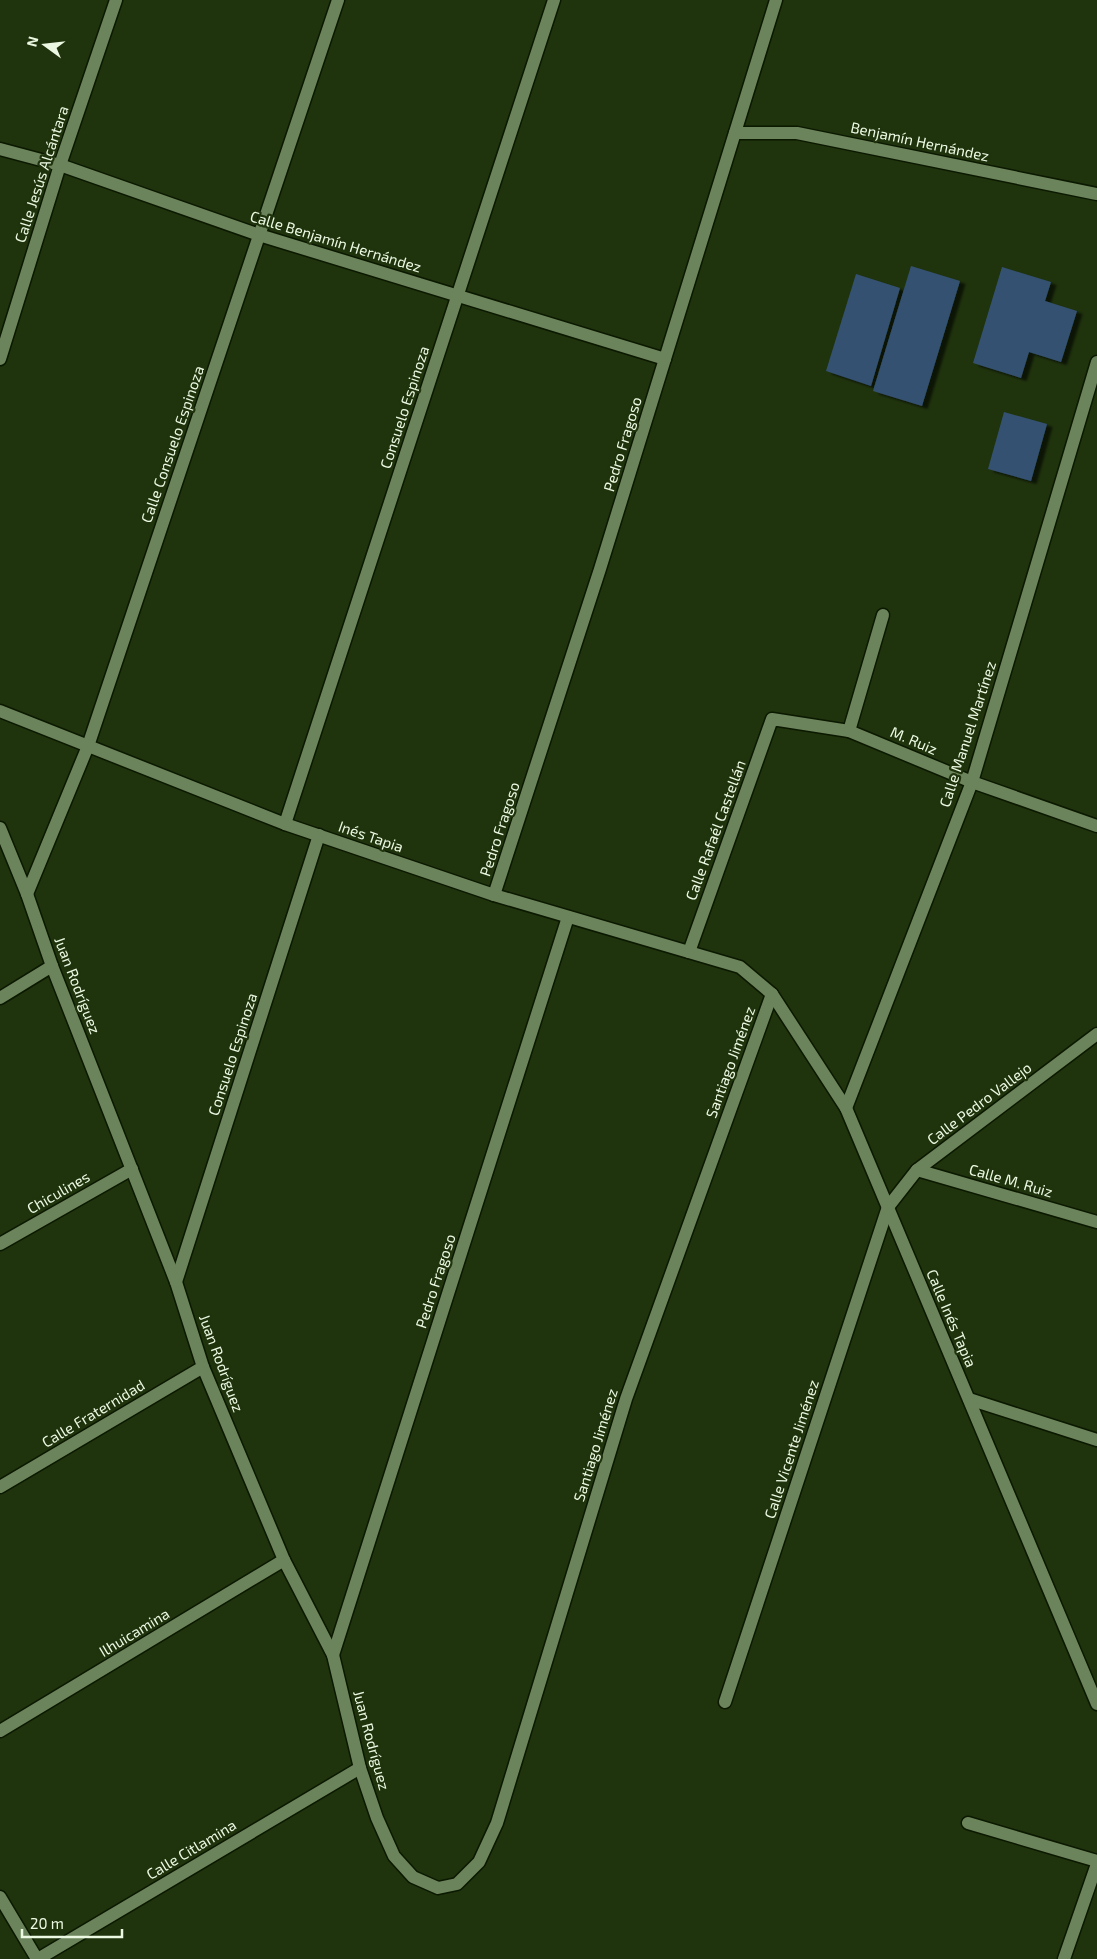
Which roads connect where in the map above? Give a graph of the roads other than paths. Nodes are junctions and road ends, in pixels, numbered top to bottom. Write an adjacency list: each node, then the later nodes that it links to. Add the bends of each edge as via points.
1 (116, 0): 7 (street, Calle Jesús Alcántara)
2 (338, 0): 9 (street, Calle Consuelo Espinoza)
3 (554, 0): 10 (street, Consuelo Espinoza)
4 (776, 0): 5 (street, Pedro Fragoso)
5 (735, 133): 8 (street, Benjamín Hernández, via 797,133); 12 (street, Pedro Fragoso)
6 (0, 149): 7 (street, Calle Benjamín Hernández)
7 (60, 165): 9 (street, Calle Benjamín Hernández); 11 (street, Calle Jesús Alcántara)
8 (1097, 194)
9 (259, 235): 10 (street, Calle Benjamín Hernández); 18 (street, Calle Consuelo Espinoza)
10 (457, 295): 12 (street, Calle Benjamín Hernández); 20 (street, Consuelo Espinoza)
11 (0, 359)
12 (664, 359): 25 (street, Pedro Fragoso)
13 (1097, 362): 19 (street, Calle Manuel Martínez)
14 (883, 615): 17 (street)
15 (0, 711): 18 (street, Inés Tapia)
16 (772, 719): 17 (street, M. Ruiz); 27 (street, Calle Rafaél Castellán)
17 (850, 731): 19 (street, M. Ruiz)
18 (88, 746): 20 (street, Inés Tapia); 24 (street, Calle Consuelo Espinoza)
19 (972, 782): 21 (street, M. Ruiz); 33 (street, Calle Manuel Martínez)
20 (285, 824): 23 (street, Inés Tapia)
21 (1097, 826)
22 (0, 828): 24 (street, Juan Rodríguez)
23 (319, 835): 25 (street, Inés Tapia); 39 (street, Consuelo Espinoza)
24 (27, 894): 28 (street, Juan Rodríguez)
25 (494, 895): 26 (street, Inés Tapia)
26 (568, 917): 27 (street, Inés Tapia); 45 (street, Pedro Fragoso)
27 (688, 952): 29 (street, Inés Tapia)
28 (52, 966): 31 (street); 34 (street, Juan Rodríguez)
29 (740, 967): 30 (street, Calle Inés Tapia)
30 (772, 994): 33 (street, Calle Inés Tapia); 52 (street, Santiago Jiménez, via 626,1399 497,1823 479,1862 457,1884)
31 (0, 998)
32 (1097, 1034): 35 (street, Calle Pedro Vallejo)
33 (846, 1108): 36 (street, Calle Inés Tapia)
34 (132, 1169): 38 (street, Chiculines); 39 (street, Juan Rodríguez)
35 (917, 1170): 36 (street, Calle Pedro Vallejo); 37 (street, Calle M. Ruiz)
36 (888, 1207): 41 (street, Calle Inés Tapia); 46 (street, Calle Vicente Jiménez)
37 (1097, 1222)
38 (0, 1244)
39 (176, 1282): 40 (street, Juan Rodríguez)
40 (203, 1367): 43 (street, Calle Fraternidad); 44 (street, Juan Rodríguez)
41 (969, 1400): 42 (street); 47 (street, Calle Inés Tapia)
42 (1097, 1440)
43 (0, 1486)
44 (284, 1560): 45 (street, Juan Rodríguez); 48 (street, Ilhuicamina)
45 (333, 1654): 49 (street, Juan Rodríguez)
46 (725, 1702)
47 (1097, 1704)
48 (0, 1732)
49 (360, 1768): 52 (street, Juan Rodríguez, via 394,1856 413,1877); 54 (street, Calle Citlamina)
50 (968, 1823): 51 (street)
51 (1097, 1863): 55 (street)
52 (438, 1888)
53 (0, 1897): 54 (street)
54 (37, 1959)
55 (1064, 1959)

